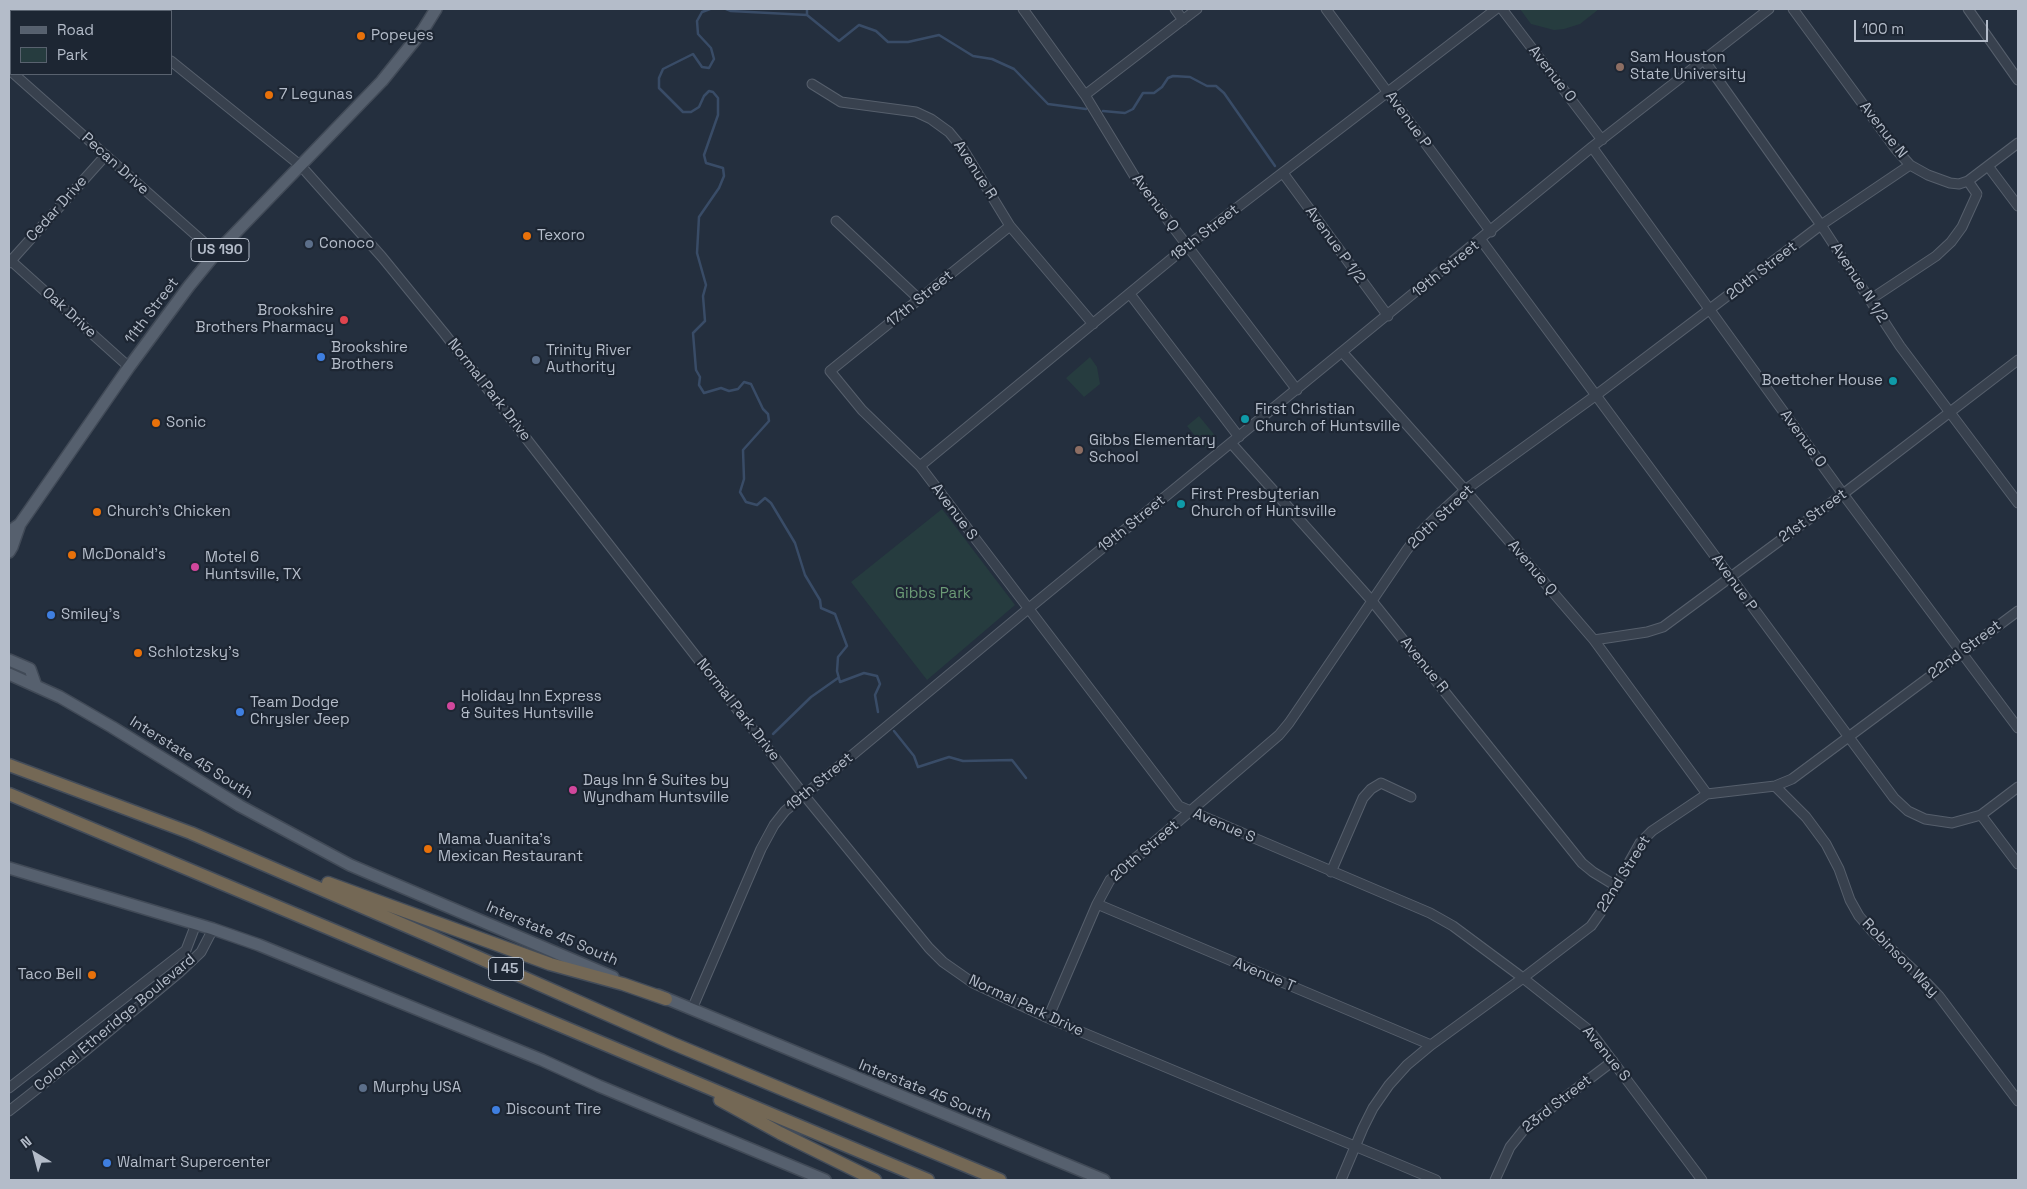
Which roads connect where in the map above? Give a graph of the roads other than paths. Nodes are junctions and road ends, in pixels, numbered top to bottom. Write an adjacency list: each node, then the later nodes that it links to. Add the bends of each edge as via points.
1 (436, 9): 24 (main road, 11th Street / US 190, via 382,81)
2 (1023, 9): 18 (street, Avenue Q)
3 (1175, 9): 11 (street)
4 (1196, 9): 11 (street)
5 (1326, 9): 17 (street, Avenue P)
6 (1496, 9): 17 (street, 18th Street)
7 (1502, 9): 19 (street, Avenue O)
8 (1769, 9): 12 (street, 19th Street)
9 (1793, 9): 23 (street, Avenue N)
10 (1968, 9): 15 (street)
11 (1183, 20): 18 (street)
12 (1704, 60): 19 (street, 19th Street); 30 (street, Avenue N 1/2)
13 (172, 62): 24 (street, Normal Park Drive)
14 (15, 75): 22 (street, Pecan Drive)
15 (2018, 80)
16 (812, 84): 31 (street, Avenue R, via 842,102 916,112 949,132)
17 (1388, 92): 26 (street, 18th Street); 32 (street, Avenue P)
18 (1085, 95): 34 (street, Avenue Q, via 1135,177)
19 (1602, 140): 21 (street, 19th Street)
20 (2018, 143): 25 (street)
21 (1592, 147): 32 (street, 19th Street); 40 (street, Avenue O)
22 (106, 155): 35 (street, Pecan Drive); 36 (street, Cedar Drive)
23 (1910, 165): 27 (street, Avenue N, via 1950,183); 30 (street, 20th Street)
24 (301, 166): 35 (main road, 11th Street / US 190); 73 (street, Normal Park Drive, via 444,333)
25 (1988, 166): 27 (street); 28 (street)
26 (1283, 173): 34 (street, 18th Street); 41 (street, Avenue P 1/2)
27 (1968, 182): 38 (street, via 1977,194 1962,227 1951,242 1936,256)
28 (2018, 206)
29 (836, 221): 39 (street)
30 (1821, 225): 38 (street, Avenue N 1/2); 40 (street, 20th Street)
31 (1010, 226): 39 (street, 17th Street); 42 (street, Avenue R)
32 (1491, 232): 33 (street, 19th Street)
33 (1481, 240): 41 (street, 19th Street); 48 (street, Avenue P)
34 (1187, 246): 37 (street, 18th Street); 47 (street, Avenue Q)
35 (216, 253): 45 (main road, 11th Street / US 190)
36 (9, 261): 45 (street, Oak Drive)
37 (1130, 294): 42 (street, 18th Street); 50 (street)
38 (1871, 299): 49 (street, Avenue N 1/2, via 1900,346)
39 (920, 300): 46 (street, 17th Street)
40 (1710, 311): 48 (street, 20th Street); 54 (street, Avenue O)
41 (1388, 316): 43 (street, 19th Street)
42 (1093, 324): 52 (street, 18th Street)
43 (1343, 353): 47 (street, 19th Street); 53 (street, Avenue Q)
44 (2018, 360): 49 (street, 21st Street)
45 (129, 367): 56 (main road, 11th Street / US 190)
46 (830, 370): 52 (street, Avenue S, via 862,410)
47 (1297, 390): 50 (street, 19th Street)
48 (1596, 396): 53 (street, 20th Street); 57 (street, Avenue P)
49 (1950, 414): 54 (street, 21st Street); 55 (street, Avenue N 1/2)
50 (1239, 437): 51 (street, 19th Street)
51 (1231, 443): 58 (street, Avenue R); 59 (street, 19th Street)
52 (920, 466): 59 (street, Avenue S)
53 (1465, 490): 58 (street, 20th Street, via 1418,535); 61 (street, Avenue Q)
54 (1843, 494): 57 (street, 21st Street); 62 (street, Avenue O)
55 (2018, 503)
56 (10, 541)
57 (1730, 577): 61 (street, 21st Street, via 1663,627); 67 (street, Avenue P)
58 (1372, 601): 75 (street, 20th Street, via 1279,736); 81 (street, Avenue R, via 1582,863)
59 (1028, 609): 73 (street, 19th Street); 75 (street, Avenue S, via 1179,806)
60 (2018, 611): 62 (street, 22nd Street)
61 (1594, 640): 72 (street, Avenue Q)
62 (1961, 653): 66 (street, Avenue O); 67 (street, 22nd Street)
63 (9, 660): 65 (main road, via 30,669)
64 (9, 674): 65 (main road, Interstate 45 South)
65 (36, 686): 86 (main road, Interstate 45 South, via 112,727 240,806 350,865)
66 (2018, 728)
67 (1848, 738): 69 (street, 22nd Street, via 1792,779); 76 (street, Avenue P, via 1894,798 1908,811 1925,819 1952,823)
68 (9, 764): 77 (highway, I 45)
69 (1774, 786): 72 (street, 22nd Street); 95 (street, Robinson Way, via 1806,817 1826,844 1859,916 1939,996)
70 (2018, 788): 76 (street)
71 (9, 794): 93 (highway, I 45)
72 (1707, 794): 81 (street, 22nd Street, via 1652,830 1640,843)
73 (804, 795): 87 (street, 19th Street, via 785,811 766,839); 88 (street, Normal Park Drive, via 943,962 973,983)
74 (1411, 797): 80 (street, via 1381,783 1372,788 1363,798)
75 (1191, 811): 80 (street, Avenue S); 82 (street, 20th Street, via 1110,880)
76 (1981, 815): 78 (street)
77 (191, 833): 86 (highway, via 550,964); 101 (highway, I 45, via 683,1048)
78 (2018, 864)
79 (9, 868): 83 (main road)
80 (1331, 872): 85 (street, Avenue S, via 1453,926)
81 (1616, 886): 85 (street, 22nd Street, via 1591,926)
82 (1097, 904): 88 (street, 20th Street); 90 (street, Avenue T)
83 (196, 924): 84 (main road); 89 (street, Colonel Etheridge Boulevard, via 186,950)
84 (213, 929): 91 (street, Colonel Etheridge Boulevard, via 201,952 187,966); 98 (main road, via 534,1057)
85 (1523, 978): 90 (street, 22nd Street); 92 (street, Avenue S, via 1590,1031)
86 (666, 999): 87 (main road, Interstate 45 South)
87 (692, 1009): 102 (main road, Interstate 45 South)
88 (1048, 1018): 97 (street, Normal Park Drive)
89 (73, 1038): 91 (street); 94 (street, Colonel Etheridge Boulevard)
90 (1431, 1045): 97 (street, 22nd Street, via 1389,1085 1373,1108)
91 (84, 1052): 96 (street, Colonel Etheridge Boulevard)
92 (1613, 1061): 105 (street, 23rd Street, via 1522,1131 1510,1146); 106 (street, Avenue S)
93 (656, 1066): 99 (highway); 100 (highway, I 45)
94 (9, 1088)
95 (2017, 1096)
96 (9, 1110)
97 (1355, 1147): 103 (street, 22nd Street); 104 (street, Normal Park Drive)
98 (825, 1180)
99 (875, 1180)
100 (928, 1180)
101 (1000, 1180)
102 (1104, 1180)
103 (1341, 1180)
104 (1436, 1180)
105 (1495, 1180)
106 (1702, 1180)

